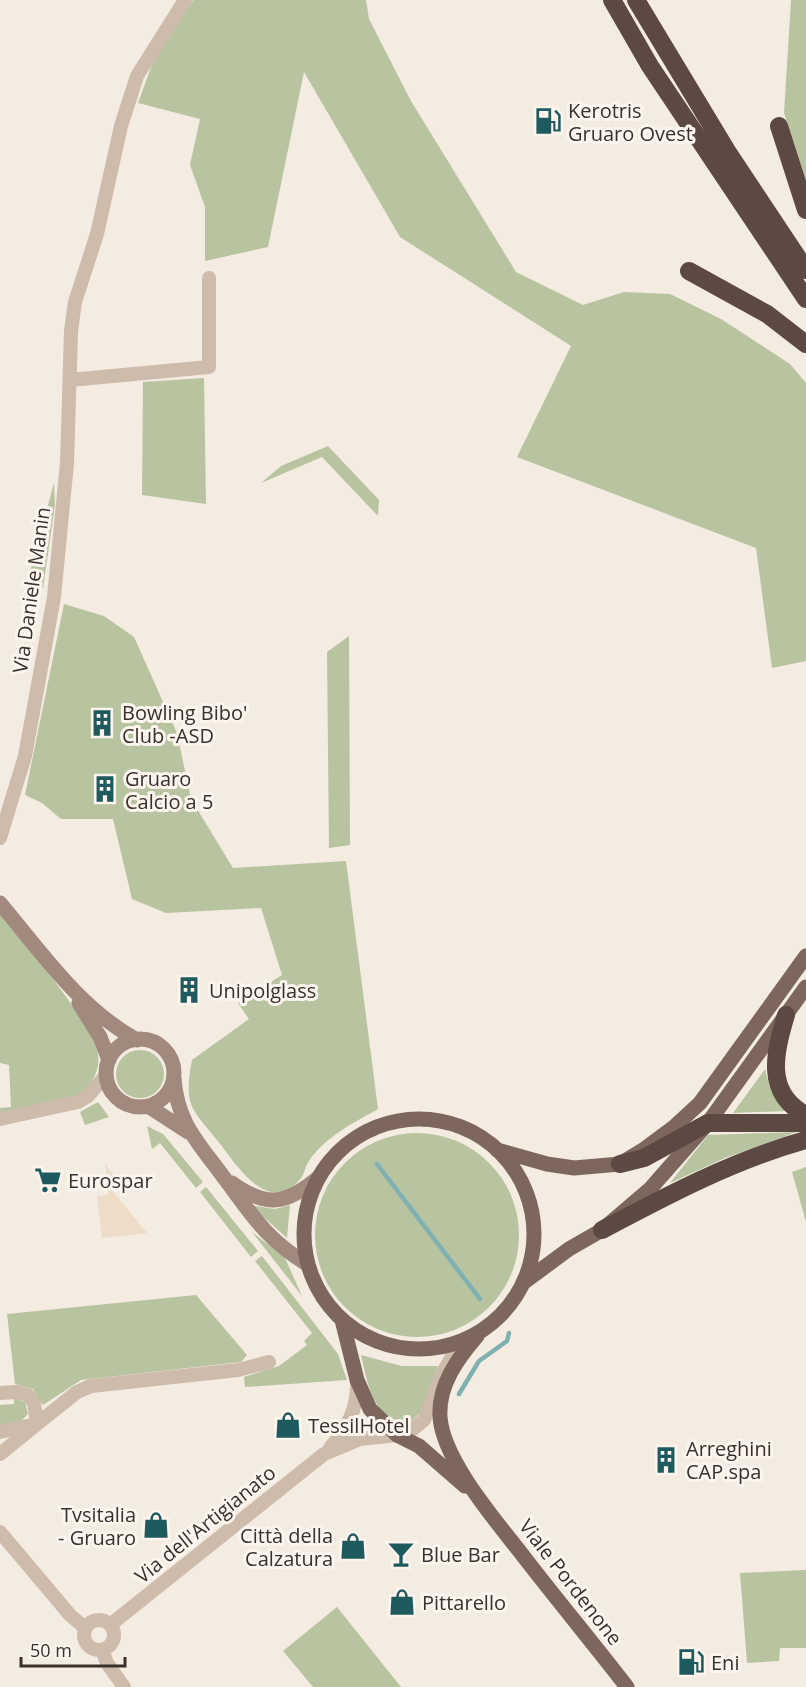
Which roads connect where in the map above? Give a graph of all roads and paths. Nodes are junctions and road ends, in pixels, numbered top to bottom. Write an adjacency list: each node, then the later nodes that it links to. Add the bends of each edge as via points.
1 (185, 0): 11 (street, Via Daniele Manin, via 137,76 121,126 96,234 75,302 70,332)
2 (612, 0): 9 (highway, via 650,66)
3 (636, 0): 6 (highway, via 727,151)
4 (779, 126): 5 (highway)
5 (806, 210)
6 (806, 270)
7 (689, 271): 10 (highway, via 767,314)
8 (209, 278): 11 (street, via 209,367)
9 (806, 299)
10 (806, 344)
11 (70, 380): 12 (street, Via Daniele Manin, via 67,463 54,597 25,756)
12 (0, 838)
13 (0, 903): 16 (main road)
14 (806, 956): 29 (main road, via 700,1103 674,1128)
15 (806, 987): 17 (main road)
16 (73, 989): 18 (main road, via 117,1029); 19 (main road, via 100,1037)
17 (786, 1015): 22 (highway, via 775,1055 777,1078 785,1096); 24 (main road)
18 (137, 1040): 19 (main road, via 117,1048); 20 (main road, via 161,1047 171,1061)
19 (107, 1068): 21 (main road, via 112,1093 134,1107); 23 (street, via 88,1096 78,1102)
20 (174, 1078): 21 (main road, via 168,1093); 26 (main road, via 178,1106)
21 (147, 1106): 26 (main road)
22 (806, 1115)
23 (0, 1119)
24 (708, 1123): 25 (highway); 29 (highway, via 644,1158); 32 (main road, via 650,1189)
25 (806, 1123)
26 (188, 1132): 30 (main road)
27 (806, 1140): 32 (highway, via 746,1160)
28 (497, 1150): 29 (main road, via 574,1168); 31 (main road, via 472,1133 445,1123 406,1121 387,1124 360,1136 336,1154); 34 (main road, via 523,1186 530,1207 532,1251)
29 (620, 1164)
30 (224, 1177): 31 (main road, via 251,1197 265,1200 295,1195); 33 (main road, via 256,1223)
31 (319, 1177): 33 (main road, via 304,1220)
32 (602, 1230): 34 (main road)
33 (307, 1264): 35 (main road, via 321,1295)
34 (522, 1284): 36 (main road, via 505,1311)
35 (342, 1320): 37 (main road, via 369,1338 399,1347 430,1348); 39 (main road, Viale Pordenone)
36 (481, 1331): 37 (main road); 46 (main road, Viale Pordenone, via 454,1366 445,1385 440,1417 445,1438)
37 (461, 1341): 43 (street, via 442,1374 424,1420)
38 (269, 1362): 41 (street, via 238,1370 91,1386 77,1392)
39 (357, 1380): 43 (main road, Viale Pordenone, via 370,1409); 45 (street, via 351,1419)
40 (0, 1393): 41 (street, via 28,1395 34,1403)
41 (37, 1424): 42 (street); 44 (street)
42 (0, 1432)
43 (397, 1435): 45 (street, via 360,1439); 46 (main road, Viale Pordenone, via 419,1446)
44 (0, 1454)
45 (324, 1454): 48 (street, Via dell'Artigianato)
46 (482, 1502): 52 (main road, Viale Pordenone)
47 (0, 1532): 49 (street, via 70,1615)
48 (110, 1625): 49 (street, via 97,1620); 50 (street, via 113,1640)
49 (86, 1628): 50 (street, via 84,1637 88,1645)
50 (102, 1650): 51 (street)
51 (124, 1687)
52 (627, 1687)

